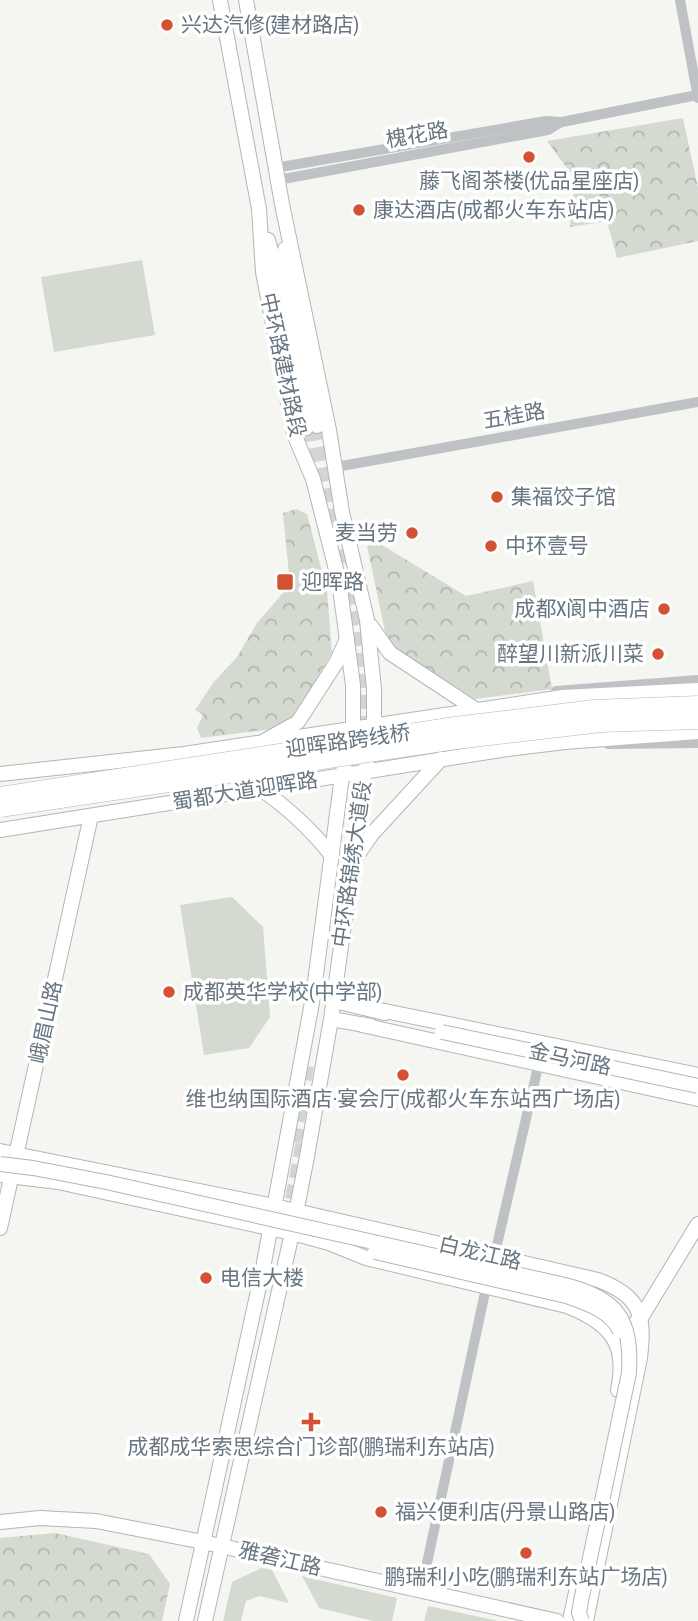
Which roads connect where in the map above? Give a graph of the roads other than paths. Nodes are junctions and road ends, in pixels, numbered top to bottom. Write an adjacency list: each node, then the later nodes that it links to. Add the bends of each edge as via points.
1 (220, 0): 7 (main road, 中环路建材路段)
2 (246, 0): 5 (main road, 中环路建材路段)
3 (680, 0): 4 (street)
4 (698, 97): 5 (street, 槐花路, via 562,122 548,130)
5 (276, 174): 6 (main road, 中环路建材路段)
6 (282, 204): 7 (main road, via 286,267 312,427); 9 (main road, 中环路建材路段)
7 (259, 209): 11 (main road, 中环路建材路段, via 263,272 294,433 313,479 339,581)
8 (698, 402): 9 (street, 五桂路)
9 (336, 467): 10 (main road, 中环路建材路段)
10 (367, 620): 16 (main road, via 390,653); 18 (main road, 中环路建材路段)
11 (347, 637): 19 (main road, 中环路建材路段); 21 (main road, via 298,722)
12 (698, 680): 14 (street, via 579,688)
13 (698, 690): 14 (main road)
14 (502, 705): 16 (main road); 24 (main road, via 486,719 485,730 497,746)
15 (698, 705): 31 (highway, 迎晖路跨线桥, bridge, via 594,709 467,724)
16 (475, 709): 18 (main road)
17 (698, 720): 33 (highway, 迎晖路跨线桥, bridge, via 601,723 470,738)
18 (374, 724): 19 (main road); 27 (main road, 中环路锦绣大道段)
19 (353, 727): 21 (main road); 29 (main road, 中环路锦绣大道段)
20 (698, 732): 22 (main road, 蜀都大道迎晖路)
21 (264, 741): 25 (main road)
22 (565, 742): 23 (street); 24 (main road, 蜀都大道迎晖路)
23 (698, 743)
24 (508, 749): 26 (main road, 蜀都大道迎晖路)
25 (184, 754): 28 (main road); 32 (main road, via 204,761 209,773 209,786)
26 (441, 759): 27 (main road, 蜀都大道迎晖路); 37 (main road, via 372,834)
27 (365, 772): 29 (main road, 蜀都大道迎晖路); 37 (main road, 中环路锦绣大道段)
28 (0, 774)
29 (342, 776): 30 (main road, 蜀都大道迎晖路); 36 (main road, 中环路锦绣大道段)
30 (259, 788): 32 (main road, 蜀都大道迎晖路); 36 (main road, via 317,837)
31 (0, 796)
32 (192, 800): 34 (main road, 蜀都大道迎晖路)
33 (0, 808)
34 (91, 816): 35 (main road, 蜀都大道迎晖路); 49 (main road, 峨眉山路)
35 (0, 830)
36 (332, 856): 52 (main road, 中环路锦绣大道段, via 313,997)
37 (354, 861): 38 (main road, 中环路锦绣大道段)
38 (334, 1002): 39 (main road); 40 (main road, 中环路锦绣大道段)
39 (375, 1009): 42 (main road); 43 (main road)
40 (331, 1019): 41 (main road); 53 (main road, 中环路锦绣大道段)
41 (362, 1025): 42 (main road); 44 (main road)
42 (442, 1032): 46 (main road, 金马河路, bridge)
43 (543, 1044): 44 (street); 45 (main road)
44 (538, 1064): 47 (main road); 59 (street)
45 (698, 1075)
46 (698, 1086)
47 (698, 1099)
48 (0, 1151): 49 (main road, 白龙江路)
49 (18, 1153): 51 (main road, 峨眉山路); 52 (main road, 白龙江路)
50 (0, 1164): 63 (main road, bridge, via 106,1182 584,1290 608,1302 625,1324 631,1352)
51 (6, 1176): 55 (main road, 峨眉山路); 56 (main road, 白龙江路, via 58,1182)
52 (274, 1206): 53 (main road, 白龙江路); 56 (main road, 中环路锦绣大道段)
53 (296, 1211): 57 (main road, 中环路锦绣大道段); 59 (main road, 白龙江路)
54 (698, 1224): 61 (main road)
55 (0, 1228)
56 (271, 1229): 57 (main road, 白龙江路); 65 (main road, 中环路锦绣大道段)
57 (292, 1233): 58 (main road, 白龙江路); 66 (main road, 中环路锦绣大道段)
58 (329, 1243): 60 (main road, 白龙江路, via 366,1258); 63 (main road, bridge, via 587,1303 617,1324 625,1341)
59 (494, 1256): 60 (street); 61 (main road, 白龙江路, via 617,1287)
60 (486, 1288): 62 (main road, 白龙江路, via 568,1306 602,1323); 67 (street)
61 (642, 1316): 62 (main road); 72 (main road, via 640,1358)
62 (617, 1343): 71 (main road, via 622,1375)
63 (629, 1373): 72 (main road, bridge, via 581,1601 579,1613)
64 (0, 1522): 65 (main road, 雅砻江路, via 73,1518)
65 (203, 1542): 66 (main road, 雅砻江路); 68 (main road, 中环路锦绣大道段)
66 (222, 1546): 67 (main road, 雅砻江路); 69 (main road, 中环路锦绣大道段)
67 (421, 1591): 70 (main road, 雅砻江路)
68 (186, 1621)
69 (205, 1621)
70 (557, 1621)
71 (570, 1621)
72 (584, 1621)

